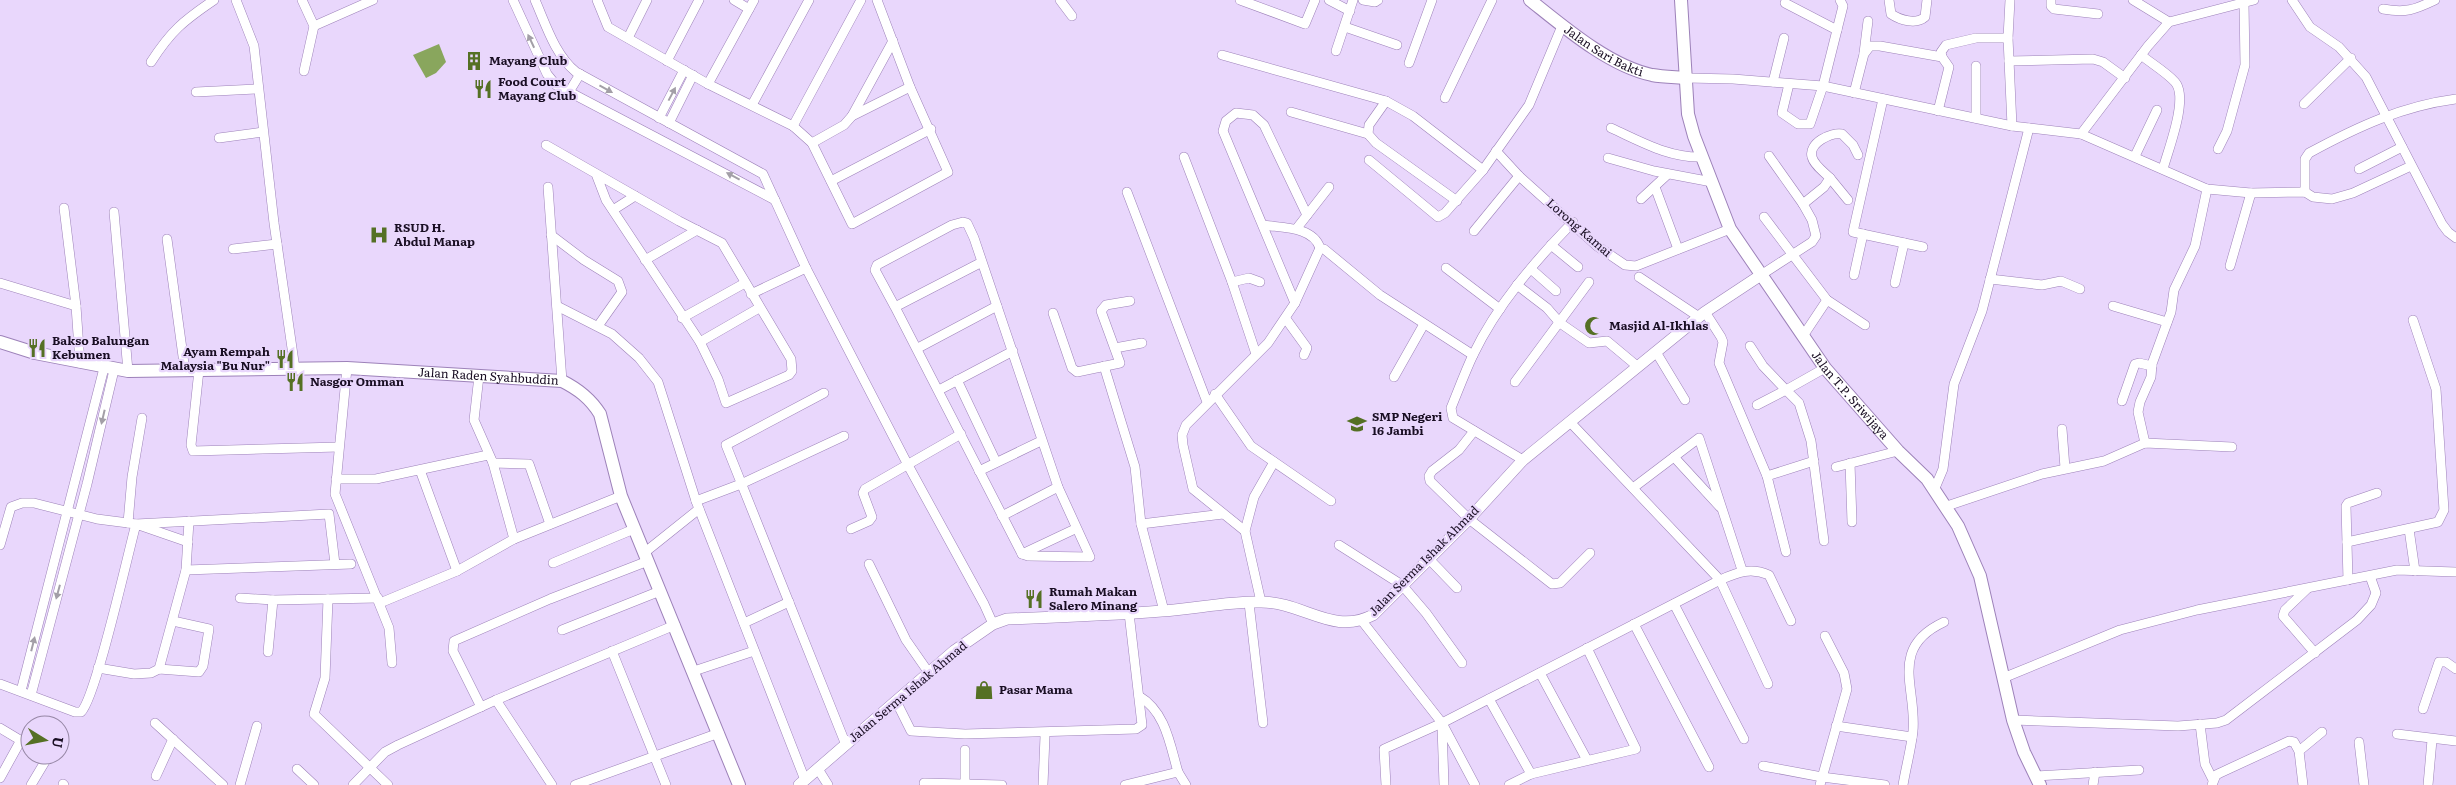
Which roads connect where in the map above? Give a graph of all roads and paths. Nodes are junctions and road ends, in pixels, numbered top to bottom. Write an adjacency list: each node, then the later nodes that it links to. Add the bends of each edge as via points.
1 (214, 0): 61 (street, via 179,24)
2 (236, 0): 74 (street, via 253,39)
3 (302, 0): 44 (street)
4 (373, 0): 44 (street)
5 (513, 0): 76 (street, one-way to 5, via 556,85 547,74)
6 (535, 0): 66 (street, via 559,54)
7 (597, 0): 48 (street, via 608,27)
8 (647, 0): 48 (street)
9 (699, 0): 59 (street)
10 (734, 0): 37 (street)
11 (754, 0): 37 (street)
12 (809, 0): 83 (street)
13 (861, 0): 92 (street)
14 (877, 0): 51 (street)
15 (1060, 0): 41 (street)
16 (1240, 0): 17 (street, via 1304,24)
17 (1315, 0)
18 (1329, 0): 39 (street)
19 (1353, 0): 39 (street)
20 (1363, 0): 21 (street)
21 (1378, 0)
22 (1432, 0): 62 (street)
23 (1492, 0): 78 (street)
24 (1530, 0): 45 (main road, Jalan Sari Bakti)
25 (1681, 0): 67 (main road, Jalan T.P. Sriwijaya)
26 (1840, 0): 47 (street, via 1843,6)
27 (1889, 0): 28 (street, via 1891,14 1901,20 1915,20 1924,17)
28 (1927, 0)
29 (2010, 0): 50 (street)
30 (2051, 0): 40 (street, via 2054,9)
31 (2133, 0): 43 (street)
32 (2254, 0): 36 (street)
33 (2292, 0): 58 (street, via 2310,27)
34 (2435, 0): 38 (street, via 2412,11)
35 (1785, 3): 47 (street)
36 (2244, 3): 43 (street); 104 (street, via 2245,65 2227,131)
37 (749, 9): 70 (street)
38 (2383, 9)
39 (1350, 11): 46 (street)
40 (2098, 14)
41 (1072, 16)
42 (1868, 21): 54 (street)
43 (2169, 22): 55 (street)
44 (314, 26): 64 (street)
45 (1562, 26): 67 (main road, Jalan Sari Bakti, via 1631,68 1652,75); 105 (street, via 1529,105)
46 (1345, 27): 52 (street); 53 (street)
47 (1837, 30): 72 (street)
48 (628, 38): 59 (street)
49 (1784, 38): 69 (street)
50 (2008, 38): 57 (street, via 1976,38 1946,45 1941,52); 60 (street)
51 (893, 41): 73 (street); 88 (street)
52 (1397, 46)
53 (1336, 52)
54 (1864, 54): 57 (street, via 1874,45); 77 (street)
55 (2141, 55): 68 (street); 114 (street, via 2179,88 2177,122)
56 (1222, 56): 81 (street)
57 (1942, 58): 85 (street, via 1949,67)
58 (2351, 58): 82 (street); 87 (street, via 2366,77)
59 (667, 61): 65 (street)
60 (2009, 61): 68 (street, via 2094,59); 93 (street)
61 (151, 62)
62 (1409, 63)
63 (1976, 66): 90 (street)
64 (304, 71)
65 (689, 73): 70 (street); 89 (street, one-way to 65); 91 (street)
66 (580, 74): 76 (street); 89 (street, one-way to 89)
67 (1687, 78): 69 (street); 107 (main road, Jalan T.P. Sriwijaya, via 1688,114)
68 (2125, 78): 99 (street)
69 (1773, 82): 71 (street)
70 (708, 84): 83 (street)
71 (1788, 84): 72 (street); 72 (street, via 1782,113 1798,124 1806,125 1812,121)
72 (1823, 86): 77 (street)
73 (910, 87): 88 (street); 96 (street)
74 (258, 89): 75 (street); 97 (street)
75 (196, 92)
76 (569, 92): 132 (street, one-way to 76)
77 (1854, 92): 80 (street)
78 (1445, 98)
79 (2456, 98): 87 (street)
80 (1883, 99): 85 (street); 147 (street, via 1853,232)
81 (1386, 101): 98 (street, via 1369,125); 115 (street, via 1413,116)
82 (2304, 104)
83 (752, 105): 92 (street)
84 (2157, 110): 109 (street)
85 (1938, 111): 90 (street)
86 (1291, 112): 98 (street)
87 (2386, 115): 103 (street); 128 (street, via 2309,153 2305,159)
88 (852, 116): 101 (street, via 844,125)
89 (659, 118): 91 (street)
90 (1976, 118): 93 (street)
91 (669, 123): 132 (street, via 763,174)
92 (793, 126): 101 (street)
93 (2012, 126): 95 (street)
94 (1611, 128): 107 (street, via 1683,157)
95 (2029, 128): 99 (street); 169 (street)
96 (931, 129): 121 (street); 121 (street, via 948,169 946,175 852,224)
97 (263, 132): 100 (street); 152 (street)
98 (1368, 134): 134 (street)
99 (2081, 134): 109 (street)
100 (219, 138)
101 (812, 143): 121 (street)
102 (546, 145): 117 (street)
103 (2402, 147): 113 (street); 116 (street)
104 (2218, 149)
105 (1496, 151): 115 (street); 119 (street, Lorong Kamai)
106 (1858, 155): 120 (street, via 1842,134 1828,135 1812,150 1814,162)
107 (1702, 156): 122 (main road, Jalan T.P. Sriwijaya)
108 (1769, 156): 135 (street)
109 (2135, 156): 114 (street)
110 (1184, 157): 170 (street)
111 (1608, 158): 118 (street)
112 (1369, 160): 134 (street, via 1438,216)
113 (2411, 166): 128 (street, via 2353,193 2332,199 2313,197); 150 (street, via 2442,224)
114 (2162, 169): 126 (street)
115 (1483, 170): 134 (street)
116 (2359, 170)
117 (596, 174): 130 (street); 137 (street)
118 (1668, 174): 122 (street); 125 (street)
119 (1519, 176): 141 (street, Lorong Kamai); 146 (street)
120 (1830, 178): 133 (street); 135 (street)
121 (831, 181)
122 (1712, 182): 144 (main road, Jalan T.P. Sriwijaya)
123 (548, 187): 148 (street)
124 (1329, 187): 139 (street)
125 (1655, 187): 131 (street); 157 (street)
126 (2207, 189): 129 (street); 195 (street, via 2195,246 2174,290)
127 (1127, 192): 234 (street)
128 (2305, 192): 129 (street)
129 (2251, 193): 161 (street)
130 (635, 196): 137 (street); 145 (street)
131 (1641, 199)
132 (775, 200): 163 (street)
133 (1848, 200)
134 (1457, 202)
135 (1803, 204): 158 (street, via 1816,236 1812,242)
136 (64, 208): 183 (street)
137 (613, 210): 159 (street)
138 (114, 212): 221 (street)
139 (1307, 215): 142 (street, via 1264,125 1253,115 1236,113 1226,121 1223,131); 143 (street)
140 (1764, 217): 158 (street)
141 (1573, 222): 153 (street); 157 (street, Lorong Kamai, via 1597,246 1631,267)
142 (1263, 225): 143 (street); 182 (street)
143 (1297, 228): 154 (street, via 1316,241)
144 (1730, 229): 157 (street, Lorong Kamai); 166 (main road, Jalan T.P. Sriwijaya)
145 (697, 230): 159 (street); 174 (street, via 722,243)
146 (1474, 231)
147 (1863, 234): 151 (street); 167 (street)
148 (550, 235): 184 (street); 199 (street, via 622,286 622,292)
149 (167, 238): 222 (street)
150 (2456, 238)
151 (1904, 243): 155 (street); 175 (street)
152 (277, 244): 156 (street); 219 (street)
153 (1551, 245): 162 (street); 165 (street)
154 (1320, 248): 182 (street); 197 (street, via 1380,295)
155 (1923, 248)
156 (232, 249)
157 (1678, 249)
158 (1792, 253): 166 (street); 180 (street)
159 (645, 260): 192 (street)
160 (982, 262): 185 (street); 187 (street); 187 (street, via 967,223 952,225 932,235 875,268)
161 (2230, 266)
162 (1578, 267)
163 (806, 268): 179 (street); 254 (street)
164 (1446, 268): 189 (street)
165 (1531, 269): 176 (street); 178 (street)
166 (1761, 275): 191 (street, Jalan Serma Ishak Ahmad); 200 (main road, Jalan T.P. Sriwijaya)
167 (1854, 275)
168 (1639, 277): 191 (street)
169 (1990, 279): 177 (street, via 2042,285 2060,281); 266 (street, via 1982,311 1954,384 1943,469)
170 (1232, 282): 171 (street, via 1249,278); 209 (street)
171 (1260, 282)
172 (1589, 282): 196 (street)
173 (0, 283): 183 (street)
174 (746, 283): 179 (street); 192 (street)
175 (1895, 283)
176 (1517, 285): 189 (street); 196 (street, via 1547,308)
177 (2080, 288)
178 (1556, 291)
179 (751, 294): 188 (street)
180 (1827, 300): 198 (street); 200 (street)
181 (1130, 301): 206 (street, via 1106,305 1102,309)
182 (1295, 302): 193 (street)
183 (76, 306): 212 (street)
184 (557, 306): 199 (street); 226 (street)
185 (997, 306): 205 (street); 207 (street)
186 (2113, 306): 195 (street)
187 (895, 307): 205 (street)
188 (759, 308): 202 (street); 202 (street, via 791,359 792,371 786,377 726,403)
189 (1500, 310): 211 (street)
190 (1053, 313): 213 (street, via 1073,370)
191 (1702, 315): 208 (street, Jalan Serma Ishak Ahmad); 259 (street, via 1721,337 1719,362)
192 (682, 318): 202 (street)
193 (1286, 320): 209 (street); 210 (street, via 1307,348)
194 (2413, 320): 286 (street, via 2436,389 2444,510 2438,522)
195 (2167, 322): 215 (street)
196 (1560, 323): 214 (street, via 1589,343 1607,341); 227 (street)
197 (1424, 324): 211 (street); 224 (street)
198 (1865, 325)
199 (598, 326): 270 (street, via 639,358 658,382)
200 (1803, 336): 217 (main road, Jalan T.P. Sriwijaya)
201 (0, 342): 212 (main road, Jalan Raden Syahbuddin)
202 (700, 342)
203 (1142, 343): 206 (street)
204 (1750, 346): 229 (street, via 1763,366)
205 (918, 348): 228 (street)
206 (1114, 348): 213 (street, via 1120,363)
207 (1013, 351): 225 (street); 242 (street)
208 (1656, 352): 214 (street, Jalan Serma Ishak Ahmad); 232 (street)
209 (1256, 354): 231 (street)
210 (1304, 355)
211 (1473, 355): 239 (street, via 1451,414)
212 (80, 363): 218 (main road, Jalan Raden Syahbuddin)
213 (1104, 366): 283 (street, via 1135,467)
214 (1637, 366): 237 (street, Jalan Serma Ishak Ahmad)
215 (2152, 366): 233 (street, via 2135,364); 243 (street, via 2138,412)
216 (347, 368): 219 (main road, Jalan Raden Syahbuddin); 223 (main road, Jalan Raden Syahbuddin); 244 (street)
217 (1824, 368): 229 (street); 246 (main road, Jalan T.P. Sriwijaya)
218 (109, 369): 221 (main road, Jalan Raden Syahbuddin); 261 (street); 262 (street, one-way to 262)
219 (295, 369): 220 (main road, Jalan Raden Syahbuddin)
220 (199, 370): 222 (main road, Jalan Raden Syahbuddin); 244 (street, via 193,451)
221 (128, 371): 222 (main road, Jalan Raden Syahbuddin)
222 (185, 371)
223 (479, 376): 226 (main road, Jalan Raden Syahbuddin); 248 (street, via 473,416)
224 (1394, 378)
225 (957, 380): 228 (street); 251 (street)
226 (562, 381): 268 (main road, Jalan Raden Syahbuddin, via 587,397 600,414)
227 (1515, 382)
228 (939, 390): 240 (street)
229 (1786, 390): 235 (street); 250 (street, via 1799,403)
230 (824, 392): 263 (street, via 726,445)
231 (1215, 394): 234 (street); 252 (street, via 1248,443)
232 (1685, 400)
233 (2122, 401)
234 (1207, 402): 274 (street, via 1186,425 1183,445 1193,489)
235 (1757, 405)
236 (142, 418): 281 (street, via 132,476)
237 (1570, 422): 249 (street, Jalan Serma Ishak Ahmad); 265 (street)
238 (2062, 429): 256 (street)
239 (1474, 432): 249 (street); 277 (street, via 1429,476 1430,481)
240 (961, 434): 254 (street); 258 (street)
241 (844, 436): 263 (street)
242 (1041, 441): 251 (street); 264 (street)
243 (2145, 443): 245 (street); 256 (street, via 2104,461)
244 (339, 447): 260 (street)
245 (2232, 447)
246 (1898, 451): 253 (street); 266 (main road, Jalan T.P. Sriwijaya)
247 (1674, 457): 265 (street); 272 (street); 272 (street, via 1699,438)
248 (491, 459): 257 (street); 282 (street, via 530,464); 289 (street)
249 (1523, 460): 277 (street, Jalan Serma Ishak Ahmad)
250 (1814, 461): 259 (street); 290 (street)
251 (996, 462): 258 (street)
252 (1274, 462): 269 (street); 288 (street, via 1254,497)
253 (1850, 463): 255 (street); 279 (street)
254 (908, 464): 287 (street, via 865,489 872,517); 333 (street)
255 (1836, 467)
256 (2065, 468): 271 (street, via 2003,485)
257 (420, 470): 260 (street, via 376,479); 308 (street)
258 (979, 471): 276 (street)
259 (1767, 476): 295 (street)
260 (336, 479): 321 (street, via 337,503)
261 (74, 482): 262 (street); 273 (street)
262 (87, 484): 275 (street)
263 (741, 484): 270 (street); 322 (street)
264 (1058, 487): 276 (street); 285 (street)
265 (1633, 488): 312 (street)
266 (1935, 488): 271 (main road, Jalan T.P. Sriwijaya)
267 (2377, 493): 292 (street, via 2346,506)
268 (621, 496): 282 (street); 284 (main road, Jalan Raden Syahbuddin)
269 (1331, 500)
270 (697, 505): 298 (street); 332 (street)
271 (1947, 506): 352 (main road, Jalan T.P. Sriwijaya, via 1980,576)
272 (1722, 510): 305 (street)
273 (67, 512): 275 (street); 280 (street, via 22,502 11,507); 306 (street)
274 (1223, 514): 283 (street); 288 (street)
275 (78, 515): 281 (street); 310 (street)
276 (1002, 516): 296 (street)
277 (1469, 519): 297 (street, via 1552,584 1560,583); 299 (street, Jalan Serma Ishak Ahmad)
278 (189, 520): 281 (street); 291 (street); 301 (street, via 329,514)
279 (1852, 522)
280 (3, 523): 293 (street)
281 (132, 523): 291 (street); 346 (street)
282 (550, 524): 289 (street)
283 (1141, 524): 325 (street)
284 (634, 529): 298 (main road, Jalan Raden Syahbuddin); 300 (street)
285 (1076, 529): 296 (street); 296 (street, via 1090,557)
286 (2409, 529): 292 (street); 307 (street)
287 (851, 530)
288 (1246, 532): 323 (street)
289 (514, 539): 308 (street)
290 (1824, 541)
291 (188, 542): 304 (street)
292 (2347, 542): 313 (street)
293 (0, 545)
294 (1339, 545): 314 (street)
295 (1786, 552)
296 (1022, 554)
297 (1590, 554)
298 (646, 557): 317 (main road, Jalan Raden Syahbuddin); 361 (street, via 454,641 453,651)
299 (1429, 559): 314 (street, Jalan Serma Ishak Ahmad); 315 (street)
300 (553, 563)
301 (335, 564): 302 (street); 304 (street)
302 (351, 564)
303 (869, 564): 351 (street, via 906,640)
304 (186, 570): 328 (street)
305 (1742, 570): 312 (street); 329 (street, via 1769,575)
306 (51, 571): 310 (street); 330 (street)
307 (2414, 571): 309 (street); 311 (street, via 2397,570)
308 (457, 572): 321 (street)
309 (2456, 572)
310 (63, 574): 335 (street, one-way to 335)
311 (2370, 576): 313 (street); 343 (street, via 2376,594 2371,605)
312 (1720, 580): 324 (street); 354 (street)
313 (2348, 580): 316 (street)
314 (1402, 585): 327 (street, Jalan Serma Ishak Ahmad, via 1373,614); 345 (street)
315 (1457, 588)
316 (2308, 588): 343 (street, via 2285,610 2284,616); 352 (street, via 2196,610 2120,630)
317 (660, 591): 336 (main road, Jalan Raden Syahbuddin); 337 (street)
318 (240, 598): 320 (street)
319 (328, 599): 320 (street); 321 (street); 390 (street, via 325,678 314,714)
320 (273, 600): 342 (street)
321 (379, 601): 344 (street, via 389,628)
322 (789, 602): 332 (street); 383 (street)
323 (1255, 602): 325 (street, Jalan Serma Ishak Ahmad); 327 (street, Jalan Serma Ishak Ahmad, via 1286,604 1335,622); 365 (street)
324 (1674, 604): 334 (street); 378 (street)
325 (1164, 611): 326 (street, Jalan Serma Ishak Ahmad)
326 (1129, 613): 333 (street, Jalan Serma Ishak Ahmad, via 1007,619); 357 (street)
327 (1362, 620): 366 (street)
328 (173, 621): 347 (street); 347 (street, via 209,629 203,666 199,672)
329 (1791, 621)
330 (38, 622): 335 (street); 355 (street, one-way to 330)
331 (1944, 622): 375 (street, via 1921,639 1910,662 1909,689 1914,713)
332 (744, 623): 341 (street)
333 (993, 624): 351 (street, Jalan Serma Ishak Ahmad)
334 (1634, 624): 339 (street); 391 (street)
335 (49, 625): 356 (street)
336 (674, 625): 340 (street); 349 (main road, Jalan Raden Syahbuddin)
337 (562, 630)
338 (1825, 636): 369 (street, via 1847,682)
339 (1587, 648): 350 (street); 387 (street, via 1636,750)
340 (612, 651): 359 (street); 386 (street)
341 (754, 651): 349 (street); 402 (street)
342 (268, 652)
343 (2314, 653): 367 (street, via 2234,716 2217,723)
344 (392, 662)
345 (1462, 663)
346 (98, 668): 347 (street, via 143,674); 356 (street, via 81,712)
347 (159, 669)
348 (2456, 669): 362 (street, via 2446,662 2439,662)
349 (694, 672): 372 (main road, Jalan Raden Syahbuddin)
350 (1540, 673): 358 (street); 387 (street)
351 (928, 674): 360 (street, Jalan Serma Ishak Ahmad)
352 (2004, 678): 363 (main road, Jalan T.P. Sriwijaya)
353 (0, 684): 355 (street)
354 (1768, 684)
355 (21, 691): 356 (street)
356 (31, 696)
357 (1139, 696): 360 (street, via 1142,725 1136,729 985,733 912,731); 395 (street, via 1150,704 1164,724)
358 (1489, 699): 366 (street); 397 (street)
359 (496, 700): 361 (street); 412 (street)
360 (896, 701): 383 (street, Jalan Serma Ishak Ahmad)
361 (481, 707): 390 (street, via 385,752)
362 (2422, 709)
363 (2013, 720): 367 (street); 401 (main road, Jalan T.P. Sriwijaya)
364 (155, 722): 377 (street)
365 (1262, 723)
366 (1442, 723): 421 (street, via 1384,749); 422 (street); 423 (street)
367 (2200, 724): 404 (street, via 2205,764)
368 (257, 726): 408 (street)
369 (1836, 726): 375 (street); 400 (street)
370 (0, 728): 376 (street)
371 (2322, 732): 385 (street)
372 (718, 733): 386 (street); 415 (main road, Jalan Raden Syahbuddin)
373 (2397, 734): 379 (street)
374 (1045, 736): 418 (street)
375 (1912, 737): 426 (street)
376 (20, 739)
377 (173, 739): 398 (street); 407 (street)
378 (1744, 739)
379 (2432, 740): 380 (street); 430 (street)
380 (2456, 741)
381 (20, 742): 399 (street)
382 (2359, 742): 429 (street)
383 (846, 745): 393 (street, Jalan Serma Ishak Ahmad)
384 (965, 750): 405 (street)
385 (2299, 751): 404 (street, via 2294,742 2284,742 2220,772); 428 (street)
386 (653, 756): 413 (street); 414 (street)
387 (1587, 760): 397 (street)
388 (43, 765): 406 (street)
389 (1763, 766): 400 (street)
390 (371, 767): 410 (street); 411 (street)
391 (1709, 767)
392 (297, 769): 409 (street)
393 (818, 769): 402 (street, Jalan Serma Ishak Ahmad); 416 (street)
394 (2139, 770): 396 (street)
395 (1178, 772): 419 (street); 420 (street)
396 (2095, 772): 401 (street); 427 (street)
397 (1531, 774): 424 (street)
398 (156, 776)
399 (0, 778)
400 (1821, 781): 425 (street)
401 (2038, 781)
402 (802, 782)
403 (924, 783): 405 (street)
404 (2212, 783)
405 (965, 784): 417 (street)
406 (32, 785)
407 (223, 785)
408 (240, 785)
409 (314, 785)
410 (354, 785)
411 (388, 785)
412 (552, 785)
413 (575, 785)
414 (666, 785)
415 (739, 785)
416 (828, 785)
417 (1002, 785)
418 (1043, 785)
419 (1124, 785)
420 (1186, 785)
421 (1386, 785)
422 (1444, 785)
423 (1475, 785)
424 (1509, 785)
425 (1885, 785)
426 (1903, 785)
427 (2093, 785)
428 (2302, 785)
429 (2364, 785)
430 (2428, 785)

